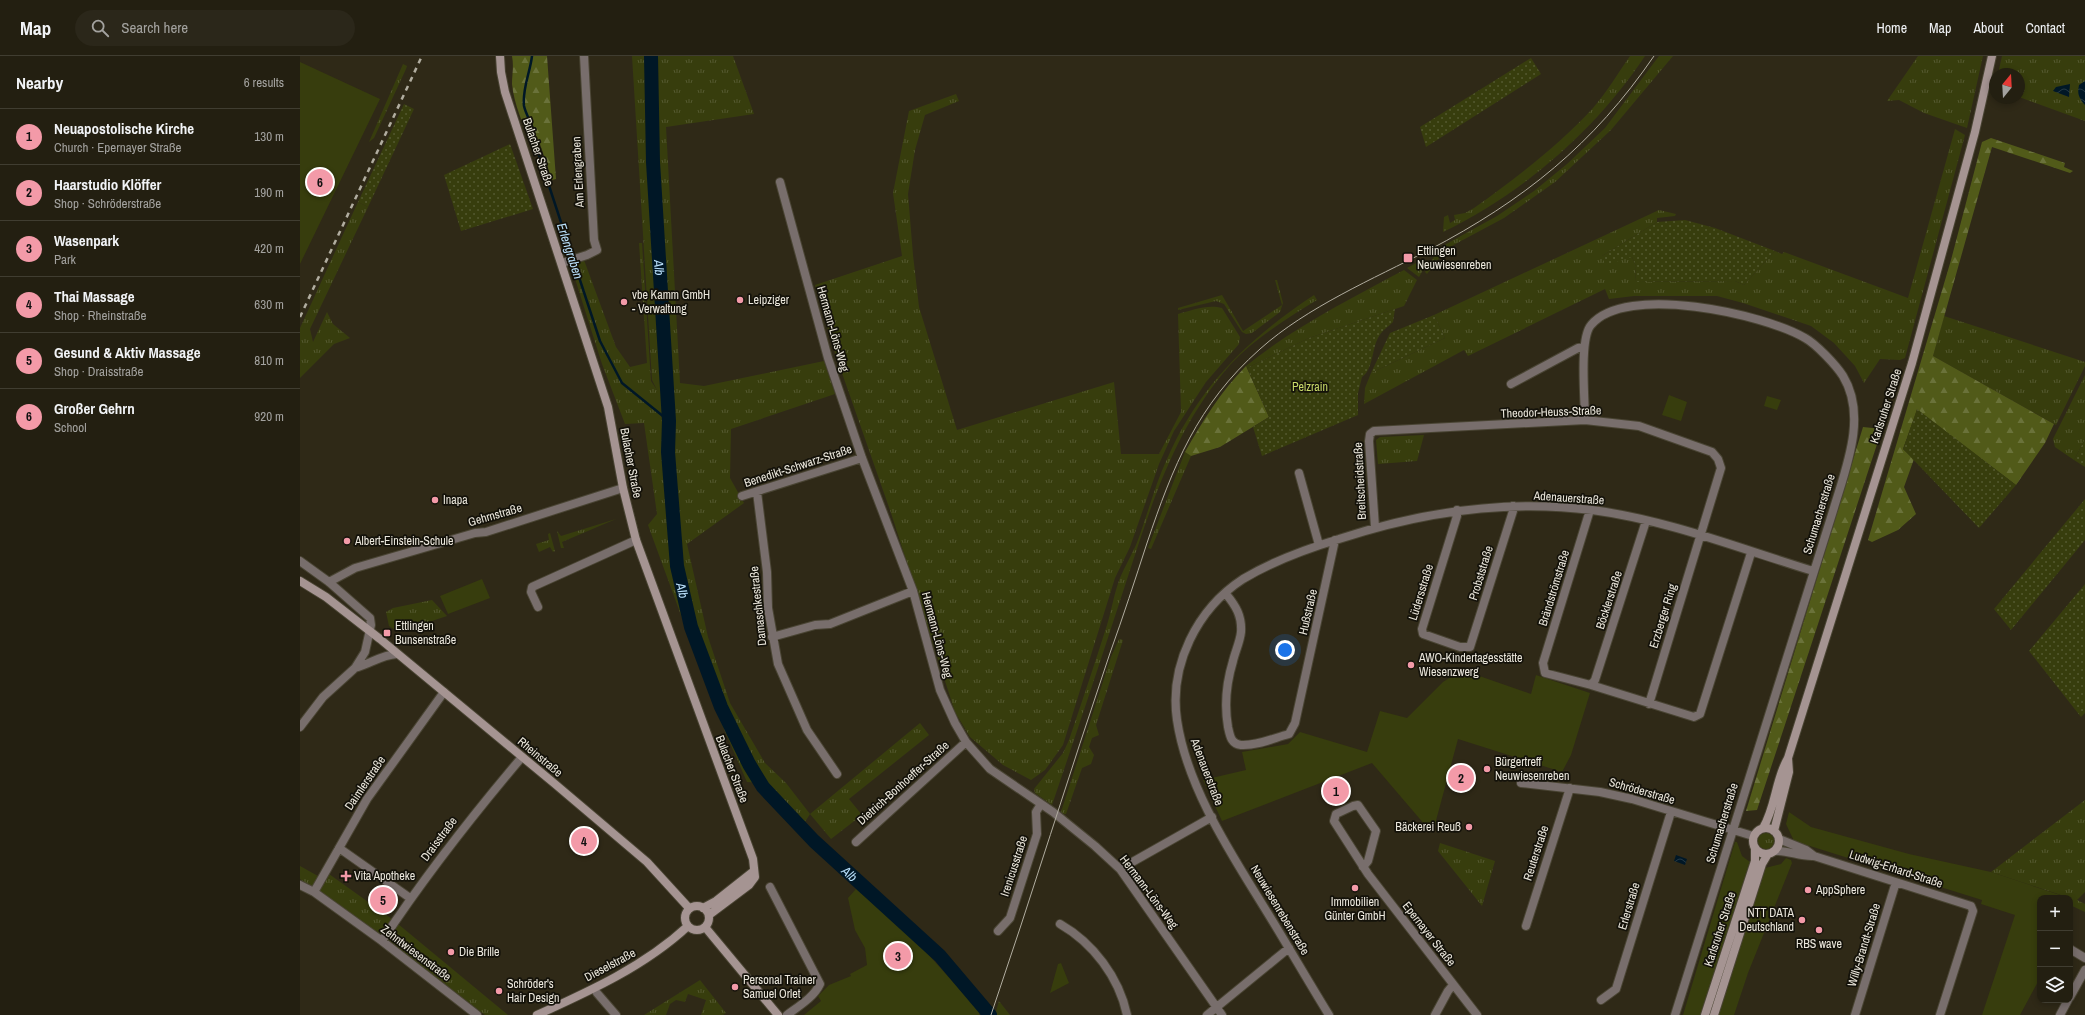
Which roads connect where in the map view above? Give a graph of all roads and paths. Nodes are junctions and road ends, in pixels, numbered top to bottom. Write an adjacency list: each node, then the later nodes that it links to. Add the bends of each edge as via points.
1 (500, 56): 5 (main road, Bulacher Straße, via 505,92)
2 (584, 56): 5 (street, Am Erlengraben, via 596,250)
3 (1992, 56): 43 (main road, Karlsruher Straße, via 1963,178 1912,363)
4 (780, 182): 10 (street, Hermann-Löns-Weg, via 828,358)
5 (566, 262): 12 (main road, Bulacher Straße, via 608,407)
6 (1584, 347): 7 (street); 8 (street, Schumacherstraße); 26 (street, Schumacherstraße, via 1589,326 1599,317 1630,307 1668,304 1715,309 1756,319 1805,338 1822,352 1843,376 1851,396 1854,419 1852,444)
7 (1511, 384)
8 (1585, 420): 9 (street, Theodor-Heuss-Straße, via 1374,431); 20 (street, Theodor-Heuss-Straße, via 1639,426 1712,452 1721,468)
9 (1370, 434): 19 (street, Breitscheidstraße)
10 (862, 458): 13 (street, Benedikt-Schwarz-Straße); 29 (street, Hermann-Löns-Weg)
11 (1299, 473): 23 (street)
12 (623, 488): 21 (main road, Bulacher Straße); 28 (street, Gehrnstraße, via 486,532 355,568)
13 (757, 492): 14 (street, Benedikt-Schwarz-Straße); 33 (street, Damaschkestraße)
14 (742, 496)
15 (1513, 506): 16 (street, Adenauerstraße); 17 (street, Adenauerstraße); 34 (street, Probststraße)
16 (1457, 510): 19 (street, Adenauerstraße); 34 (street, Lüdersstraße, via 1422,634)
17 (1590, 510): 18 (street, Adenauerstraße); 37 (street, Brändströmstraße, via 1543,663 1544,673)
18 (1646, 521): 20 (street, Adenauerstraße); 37 (street, Böcklerstraße)
19 (1375, 527): 22 (street, Adenauerstraße)
20 (1701, 535): 24 (street, Adenauerstraße); 39 (street, Erzberger Ring)
21 (636, 540): 31 (street, via 532,587 531,592); 68 (main road, Bulacher Straße, via 753,859 755,877 749,886)
22 (1335, 540): 23 (street, Adenauerstraße); 30 (street, Hußstraße, via 1289,734 1242,745 1230,739 1225,710 1226,694 1228,676 1241,632 1238,608)
23 (1319, 545): 30 (street, Adenauerstraße, via 1248,577)
24 (1751, 553): 26 (street, Adenauerstraße); 39 (street, via 1700,714 1694,717)
25 (300, 561): 28 (street)
26 (1813, 571): 51 (street, Schumacherstraße)
27 (300, 580): 32 (main road, Rheinstraße)
28 (329, 582): 32 (street, via 370,618 372,625)
29 (913, 590): 33 (street, via 830,624 815,625); 41 (street, Hermann-Löns-Weg, via 940,690)
30 (1226, 594): 49 (street, Adenauerstraße, via 1204,616 1188,641 1181,660 1176,688 1177,718 1182,747)
31 (538, 607)
32 (369, 630): 35 (main road, Rheinstraße); 36 (street, via 367,647)
33 (772, 637): 44 (street, Damaschkestraße, via 787,689 807,730)
34 (1470, 647)
35 (397, 654): 36 (street, via 379,657); 38 (main road, Rheinstraße)
36 (355, 668): 40 (street, via 323,697)
37 (1592, 685): 39 (street)
38 (444, 692): 42 (main road, Rheinstraße); 56 (street, Daimlerstraße, via 367,799)
39 (1649, 704)
40 (300, 727)
41 (966, 742): 47 (street, Hermann-Löns-Weg, via 990,769); 55 (street, Dietrich-Bonhoeffer-Straße)
42 (522, 757): 66 (street, Draisstraße, via 468,821); 67 (main road, Rheinstraße, via 647,862)
43 (1788, 758): 50 (main road, Karlsruher Straße, via 1780,770); 52 (main road, Karlsruher Straße, via 1789,772)
44 (837, 774)
45 (1521, 783): 46 (street, Schröderstraße)
46 (1570, 788): 48 (street, Schröderstraße, via 1632,799); 72 (street, Reuterstraße)
47 (1041, 804): 61 (street, Hermann-Löns-Weg); 73 (street, Irenicusstraße, via 1036,812 1037,834 1010,918)
48 (1671, 812): 51 (street, Schröderstraße); 82 (street, Erlerstraße, via 1616,989)
49 (1212, 818): 61 (street); 75 (street, Neuwiesenrebenstraße)
50 (1763, 828): 52 (main road); 53 (main road)
51 (1732, 830): 53 (street, Schröderstraße); 96 (street, Schumacherstraße)
52 (1774, 831): 54 (main road)
53 (1753, 836): 57 (main road)
54 (1779, 839): 58 (main road, via 1777,848); 59 (street, Ludwig-Erhard-Straße)
55 (856, 842)
56 (339, 848): 65 (street, Daimlerstraße); 66 (street)
57 (1754, 849): 58 (main road, via 1762,854); 97 (main road, Karlsruher Straße, via 1755,861)
58 (1771, 853): 59 (street, Ludwig-Erhard-Straße, via 1786,851 1802,856); 98 (main road, Karlsruher Straße, via 1762,864)
59 (1814, 856): 62 (street, Ludwig-Erhard-Straße)
60 (1363, 867): 60 (street, Epernayer Straße, via 1368,861 1376,831 1358,805 1336,814 1334,821); 79 (street, Epernayer Straße)
61 (1120, 869): 84 (street, Hermann-Löns-Weg)
62 (1896, 882): 99 (street, Willy-Brandt-Straße); 100 (street, Ludwig-Erhard-Straße, via 1971,906 1973,911)
63 (300, 885): 65 (street, Zehntwiesenstraße)
64 (770, 887): 89 (street, via 820,984 811,996)
65 (314, 892): 74 (street, Zehntwiesenstraße)
66 (410, 898): 74 (street, Draisstraße)
67 (690, 908): 68 (main road, via 697,906); 70 (main road, via 685,915)
68 (706, 911): 71 (main road, via 708,921)
69 (1060, 924): 90 (street, via 1073,931 1101,959 1123,999)
70 (688, 926): 71 (main road, via 697,930); 86 (main road, Dieselstraße, via 658,952 619,975)
71 (705, 926): 88 (main road)
72 (1526, 926)
73 (998, 931)
74 (382, 941): 85 (street, Zehntwiesenstraße)
75 (1288, 948): 84 (street); 93 (street, Neuwiesenrebenstraße)
76 (2073, 951): 77 (street)
77 (2085, 958)
78 (2085, 970): 80 (street)
79 (1453, 985): 94 (street); 95 (street, Epernayer Straße)
80 (2073, 992)
81 (597, 994): 87 (street)
82 (1601, 1000)
83 (2066, 1003): 101 (street)
84 (1215, 1007): 91 (street); 92 (street, Hermann-Löns-Weg)
85 (477, 1015)
86 (537, 1015)
87 (616, 1015)
88 (778, 1015)
89 (787, 1015)
90 (1127, 1015)
91 (1207, 1015)
92 (1222, 1015)
93 (1329, 1015)
94 (1435, 1015)
95 (1477, 1015)
96 (1675, 1015)
97 (1705, 1015)
98 (1714, 1015)
99 (1855, 1015)
100 (1940, 1015)
101 (2060, 1015)

